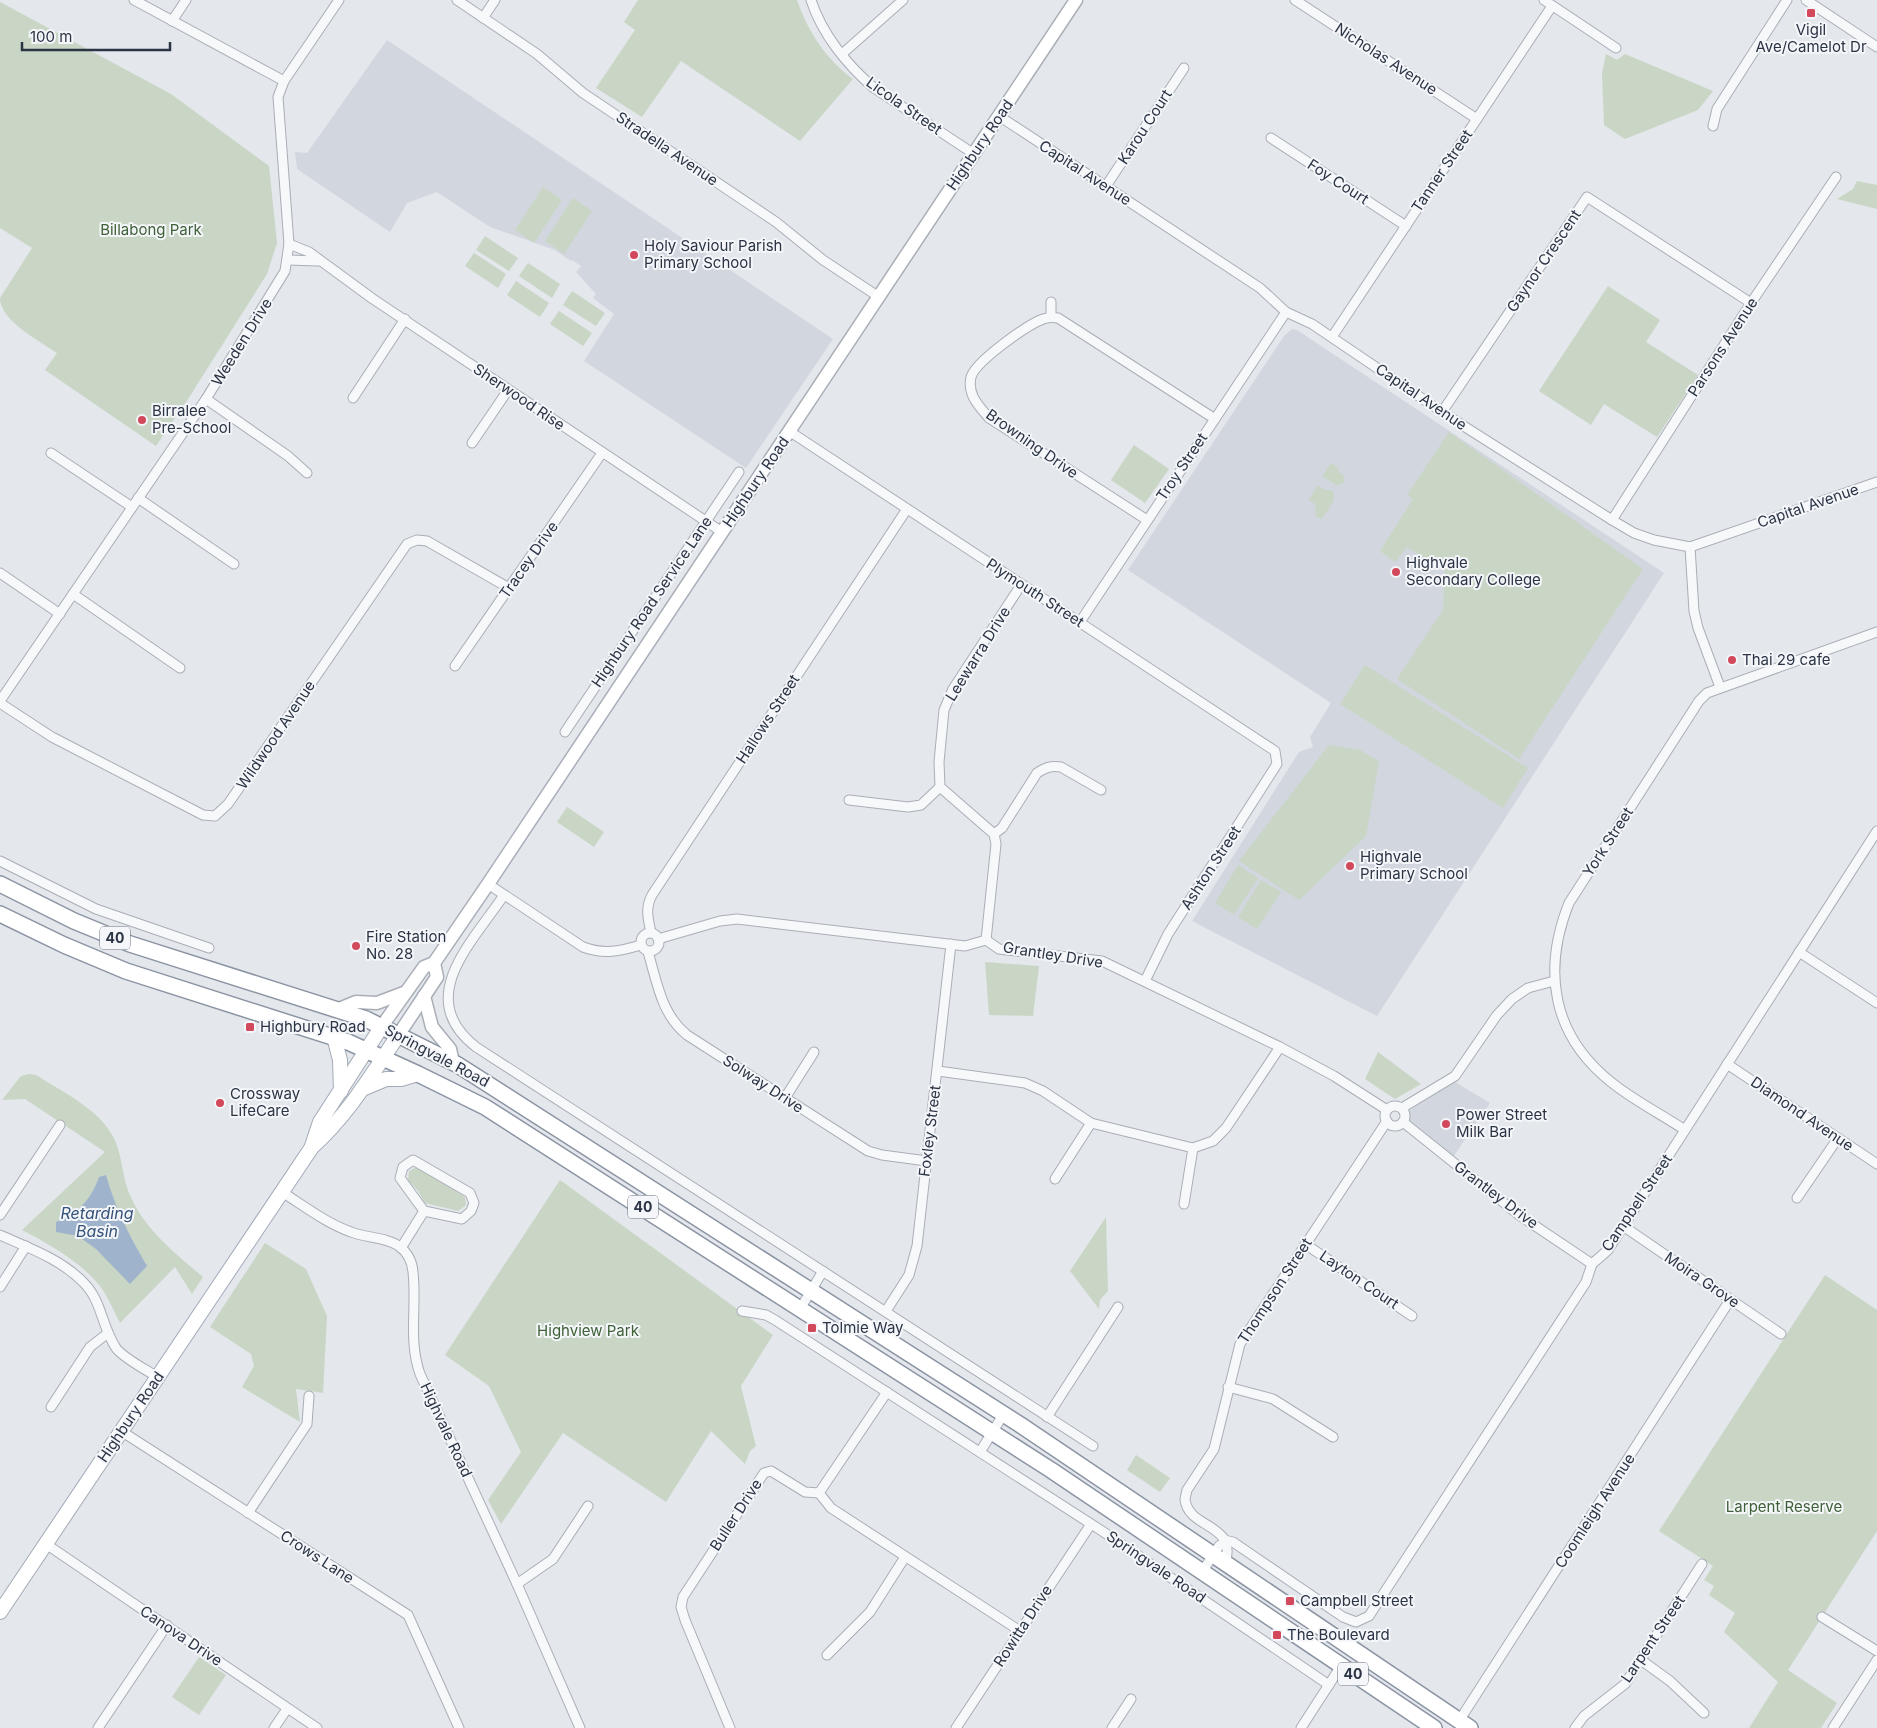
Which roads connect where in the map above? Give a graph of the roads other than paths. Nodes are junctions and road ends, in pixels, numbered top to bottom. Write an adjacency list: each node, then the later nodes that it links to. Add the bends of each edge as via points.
1 (134, 0): 15 (street)
2 (186, 0): 15 (street)
3 (340, 0): 20 (street, Weeden Drive)
4 (457, 0): 14 (street, Stradella Avenue)
5 (494, 0): 14 (street)
6 (810, 0): 18 (street, Licola Street, via 826,32)
7 (903, 0): 18 (street)
8 (1076, 0): 21 (main road, Highbury Road)
9 (1295, 0): 22 (street, Nicholas Avenue)
10 (1544, 0): 13 (street)
11 (1788, 0): 23 (street, via 1717,109)
12 (1806, 0): 16 (street)
13 (1552, 6): 17 (street); 22 (street, Tanner Street)
14 (483, 18): 32 (street, Stradella Avenue, via 537,54 583,93 776,222 823,260)
15 (172, 21): 20 (street)
16 (1877, 47)
17 (1616, 48)
18 (842, 54): 25 (street, Licola Street, via 874,88)
19 (1184, 68): 27 (street, Karou Court)
20 (284, 81): 29 (street, Weeden Drive, via 278,97)
21 (999, 116): 25 (main road, Highbury Road); 27 (street, Capital Avenue)
22 (1477, 119): 28 (street, Tanner Street)
23 (1713, 126)
24 (1271, 138): 28 (street, Foy Court)
25 (974, 154): 32 (main road, Highbury Road)
26 (1836, 177): 34 (street, Parsons Avenue)
27 (1106, 186): 35 (street, Capital Avenue, via 1260,288)
28 (1406, 226): 38 (street, Tanner Street)
29 (289, 244): 30 (street, Weeden Drive); 31 (street, Sherwood Rise, via 309,252)
30 (288, 260): 31 (street); 41 (street, Weeden Drive, via 280,280)
31 (318, 260): 37 (street, Sherwood Rise)
32 (879, 297): 44 (main road, Highbury Road)
33 (1051, 302): 36 (street)
34 (1751, 303): 42 (street, Gaynor Crescent, via 1587,197); 55 (street, Parsons Avenue)
35 (1286, 312): 38 (street, Capital Avenue); 43 (street, Troy Street)
36 (1051, 317): 43 (street, via 1066,322); 54 (street, Browning Drive, via 1036,322 978,364 971,377 974,399 990,418)
37 (405, 320): 39 (street, Sherwood Rise); 40 (street)
38 (1332, 337): 42 (street, Capital Avenue)
39 (508, 390): 45 (street); 47 (street, Sherwood Rise)
40 (353, 398)
41 (206, 399): 49 (street); 51 (street, Weeden Drive)
42 (1442, 412): 55 (street, Capital Avenue)
43 (1214, 418): 54 (street, Troy Street)
44 (789, 431): 53 (street, Plymouth Street); 57 (main road, Highbury Road)
45 (472, 444)
46 (51, 453): 52 (street)
47 (602, 453): 56 (street, Sherwood Rise); 62 (street, Tracey Drive)
48 (739, 472): 56 (street, Highbury Road Service Lane)
49 (307, 473)
50 (1877, 482): 58 (street, Capital Avenue)
51 (138, 498): 52 (street, Weeden Drive); 59 (street)
52 (132, 507): 63 (street, Weeden Drive)
53 (907, 509): 61 (street, Plymouth Street); 83 (street, Hallows Street, via 652,895 647,913)
54 (1147, 520): 65 (street, Troy Street)
55 (1612, 520): 58 (street, Capital Avenue, via 1634,533)
56 (706, 521): 57 (street, Sherwood Rise); 71 (street, Highbury Road Service Lane)
57 (722, 532): 80 (main road, Highbury Road)
58 (1690, 547): 69 (street, via 1694,611)
59 (234, 564)
60 (0, 573): 64 (street)
61 (1021, 585): 65 (street, Plymouth Street); 73 (street, Leewarra Drive, via 953,689 944,710)
62 (509, 588): 67 (street, Tracey Drive); 70 (street, Wildwood Avenue, via 427,541 407,544 228,804 215,816 203,815 52,737)
63 (73, 594): 64 (street, Weeden Drive); 68 (street)
64 (60, 614): 70 (street, Weeden Drive)
65 (1080, 622): 72 (street, Plymouth Street, via 1270,747)
66 (1877, 632): 69 (street, York Street)
67 (455, 666)
68 (180, 668)
69 (1720, 687): 92 (street, York Street, via 1699,701 1569,904 1557,941)
70 (0, 702)
71 (564, 732)
72 (1277, 757): 91 (street, Ashton Street, via 1272,771 1168,934)
73 (940, 787): 75 (street, via 921,805 908,807); 77 (street)
74 (1101, 790): 77 (street, via 1061,767 1044,768 1037,773 1002,828)
75 (849, 800)
76 (1877, 832): 89 (street, Campbell Street)
77 (994, 834): 84 (street, via 996,844)
78 (0, 861): 87 (street, via 96,909)
79 (0, 884): 96 (highway, Springvale Road / 40, via 74,921 153,952)
80 (488, 884): 81 (street); 90 (main road, Highbury Road)
81 (504, 895): 86 (street, via 583,947 607,952); 135 (street, Springvale Road, via 453,972 447,993 448,1007 459,1032 476,1047)
82 (0, 914): 99 (highway, Springvale Road / 40, via 126,971)
83 (655, 936): 85 (street, Grantley Drive, via 737,919); 86 (street, via 646,935); 88 (street, via 654,949)
84 (986, 940): 85 (street, Grantley Drive, via 966,946); 91 (street, Grantley Drive, via 999,949 1102,961)
85 (951, 944): 106 (street, Foxley Street)
86 (641, 945): 88 (street)
87 (209, 948)
88 (648, 952): 110 (street, Solway Drive, via 663,1004 681,1030)
89 (1799, 952): 95 (street); 105 (street, Campbell Street)
90 (434, 963): 93 (main road, Highbury Road, via 424,967); 94 (main road, Highbury Road, via 437,977)
91 (1145, 981): 100 (street, Grantley Drive)
92 (1554, 981): 111 (street, via 1528,988 1512,999 1497,1015 1455,1076); 117 (street, York Street, via 1564,1023 1592,1065 1611,1083)
93 (406, 992): 96 (main road, via 377,1003 356,1002); 97 (main road, Highbury Road)
94 (424, 996): 98 (main road, Highbury Road); 104 (main road, via 432,1027 450,1049)
95 (1877, 1003)
96 (339, 1009): 97 (highway, Springvale Road / 40)
97 (382, 1026): 98 (highway, Springvale Road / 40); 101 (main road, Highbury Road)
98 (399, 1034): 103 (main road, Highbury Road); 104 (highway, Springvale Road / 40)
99 (334, 1037): 101 (highway, Springvale Road / 40); 109 (main road, via 340,1060)
100 (1280, 1047): 112 (street, Grantley Drive); 120 (street, via 1226,1128 1213,1141)
101 (367, 1050): 103 (highway, Springvale Road / 40); 109 (main road, Highbury Road)
102 (814, 1052): 110 (street)
103 (383, 1057): 107 (highway, Springvale Road / 40); 108 (main road, Highbury Road)
104 (453, 1062): 137 (highway, Springvale Road / 40)
105 (1727, 1064): 117 (street, Campbell Street); 118 (street, Diamond Avenue)
106 (938, 1071): 115 (street, via 1025,1083); 121 (street, Foxley Street)
107 (418, 1074): 108 (main road, via 386,1079); 140 (highway, Springvale Road / 40, via 505,1119)
108 (362, 1089): 119 (main road, Highbury Road, via 330,1130)
109 (341, 1091): 119 (main road, Highbury Road, via 320,1122)
110 (785, 1098): 121 (street, Solway Drive, via 868,1151)
111 (1402, 1108): 112 (street, via 1393,1106); 114 (street, via 1405,1114)
112 (1387, 1110): 113 (street)
113 (1387, 1121): 114 (street, via 1394,1126); 131 (street, Thompson Street)
114 (1403, 1122): 134 (street, Grantley Drive, via 1519,1215)
115 (1091, 1123): 120 (street); 123 (street)
116 (60, 1125): 128 (street)
117 (1685, 1130): 129 (street, Campbell Street)
118 (1838, 1138): 122 (street, Diamond Avenue); 125 (street)
119 (312, 1147): 124 (main road, Highbury Road)
120 (1193, 1148): 126 (street)
121 (927, 1161): 142 (street, Foxley Street, via 915,1258 909,1275)
122 (1877, 1164)
123 (1055, 1179)
124 (282, 1192): 133 (street, via 340,1228); 146 (main road, Highbury Road)
125 (1797, 1198)
126 (1184, 1204)
127 (424, 1211): 127 (street, via 400,1178 403,1167 413,1160 470,1193 474,1203 468,1216 462,1219); 133 (street)
128 (0, 1215)
129 (1623, 1226): 134 (street, Campbell Street, via 1606,1253); 138 (street, Moira Grove)
130 (0, 1235): 132 (street)
131 (1305, 1244): 143 (street, Layton Court); 147 (street, Thompson Street, via 1240,1344)
132 (26, 1246): 136 (street); 144 (street, via 58,1263 84,1283 100,1306)
133 (401, 1248): 168 (street, Highvale Road, via 413,1270 412,1343 419,1370)
134 (1592, 1264): 162 (street, Campbell Street, via 1581,1290 1370,1616 1362,1621 1343,1617 1233,1542)
135 (823, 1270): 137 (street); 142 (street, Springvale Road)
136 (0, 1287)
137 (811, 1290): 140 (street); 151 (highway, Springvale Road / 40)
138 (1730, 1300): 145 (street, Moira Grove); 182 (street, Coomleigh Avenue)
139 (1118, 1307): 152 (street)
140 (800, 1308): 154 (highway, Springvale Road / 40)
141 (742, 1311): 148 (street, Springvale Road, via 775,1320)
142 (886, 1311): 152 (street, Springvale Road)
143 (1412, 1316)
144 (108, 1333): 146 (street, via 117,1350); 150 (street, via 90,1347)
145 (1781, 1334)
146 (157, 1377): 153 (main road, Highbury Road)
147 (1228, 1387): 155 (street, via 1273,1399); 162 (street, Thompson Street, via 1214,1449 1187,1490 1185,1501 1188,1511 1218,1532)
148 (886, 1392): 157 (street, Springvale Road); 158 (street)
149 (309, 1396): 160 (street, via 307,1424)
150 (51, 1406)
151 (1003, 1414): 154 (street); 165 (highway, Springvale Road / 40)
152 (1047, 1416): 156 (street, Springvale Road)
153 (122, 1432): 160 (street, Crows Lane); 163 (main road, Highbury Road)
154 (993, 1433): 157 (street); 167 (highway, Springvale Road / 40)
155 (1333, 1437)
156 (1093, 1446)
157 (980, 1452): 161 (street, Springvale Road)
158 (819, 1493): 164 (street, via 831,1508); 188 (street, Buller Drive, via 805,1492 771,1471 764,1473 683,1597 681,1607 685,1620)
159 (588, 1506): 168 (street, via 553,1559)
160 (248, 1513): 186 (street, Crows Lane, via 408,1616)
161 (1091, 1524): 172 (street, Rowitta Drive); 178 (street, Springvale Road)
162 (1225, 1541): 165 (street, Springvale Road, via 1219,1546); 165 (street, via 1229,1549)
163 (46, 1544): 169 (main road, Highbury Road); 171 (street, Canova Drive)
164 (905, 1557): 172 (street); 174 (street, via 870,1612)
165 (1219, 1560): 167 (street, Springvale Road); 182 (highway, Springvale Road / 40)
166 (1702, 1564): 176 (street, Larpent Street)
167 (1202, 1572): 177 (highway, Springvale Road / 40)
168 (517, 1584): 187 (street, Highvale Road)
169 (0, 1612)
170 (1822, 1617): 173 (street)
171 (167, 1625): 180 (street, Canova Drive); 183 (street)
172 (1020, 1631): 189 (street, Rowitta Drive)
173 (1877, 1651): 175 (street)
174 (827, 1656)
175 (1877, 1659): 194 (street)
176 (1641, 1660): 181 (street, via 1670,1680); 193 (street, Larpent Street, via 1625,1684 1584,1716)
177 (1342, 1666): 178 (street); 192 (highway, Springvale Road / 40)
178 (1329, 1685): 191 (street)
179 (1131, 1699): 190 (street)
180 (287, 1709): 184 (street); 185 (street, Canova Drive)
181 (1704, 1713)
182 (1464, 1725)
183 (98, 1728)
184 (274, 1728)
185 (317, 1728)
186 (459, 1728)
187 (580, 1728)
188 (730, 1728)
189 (956, 1728)
190 (1112, 1728)
191 (1301, 1728)
192 (1434, 1728)
193 (1575, 1728)
194 (1833, 1728)

